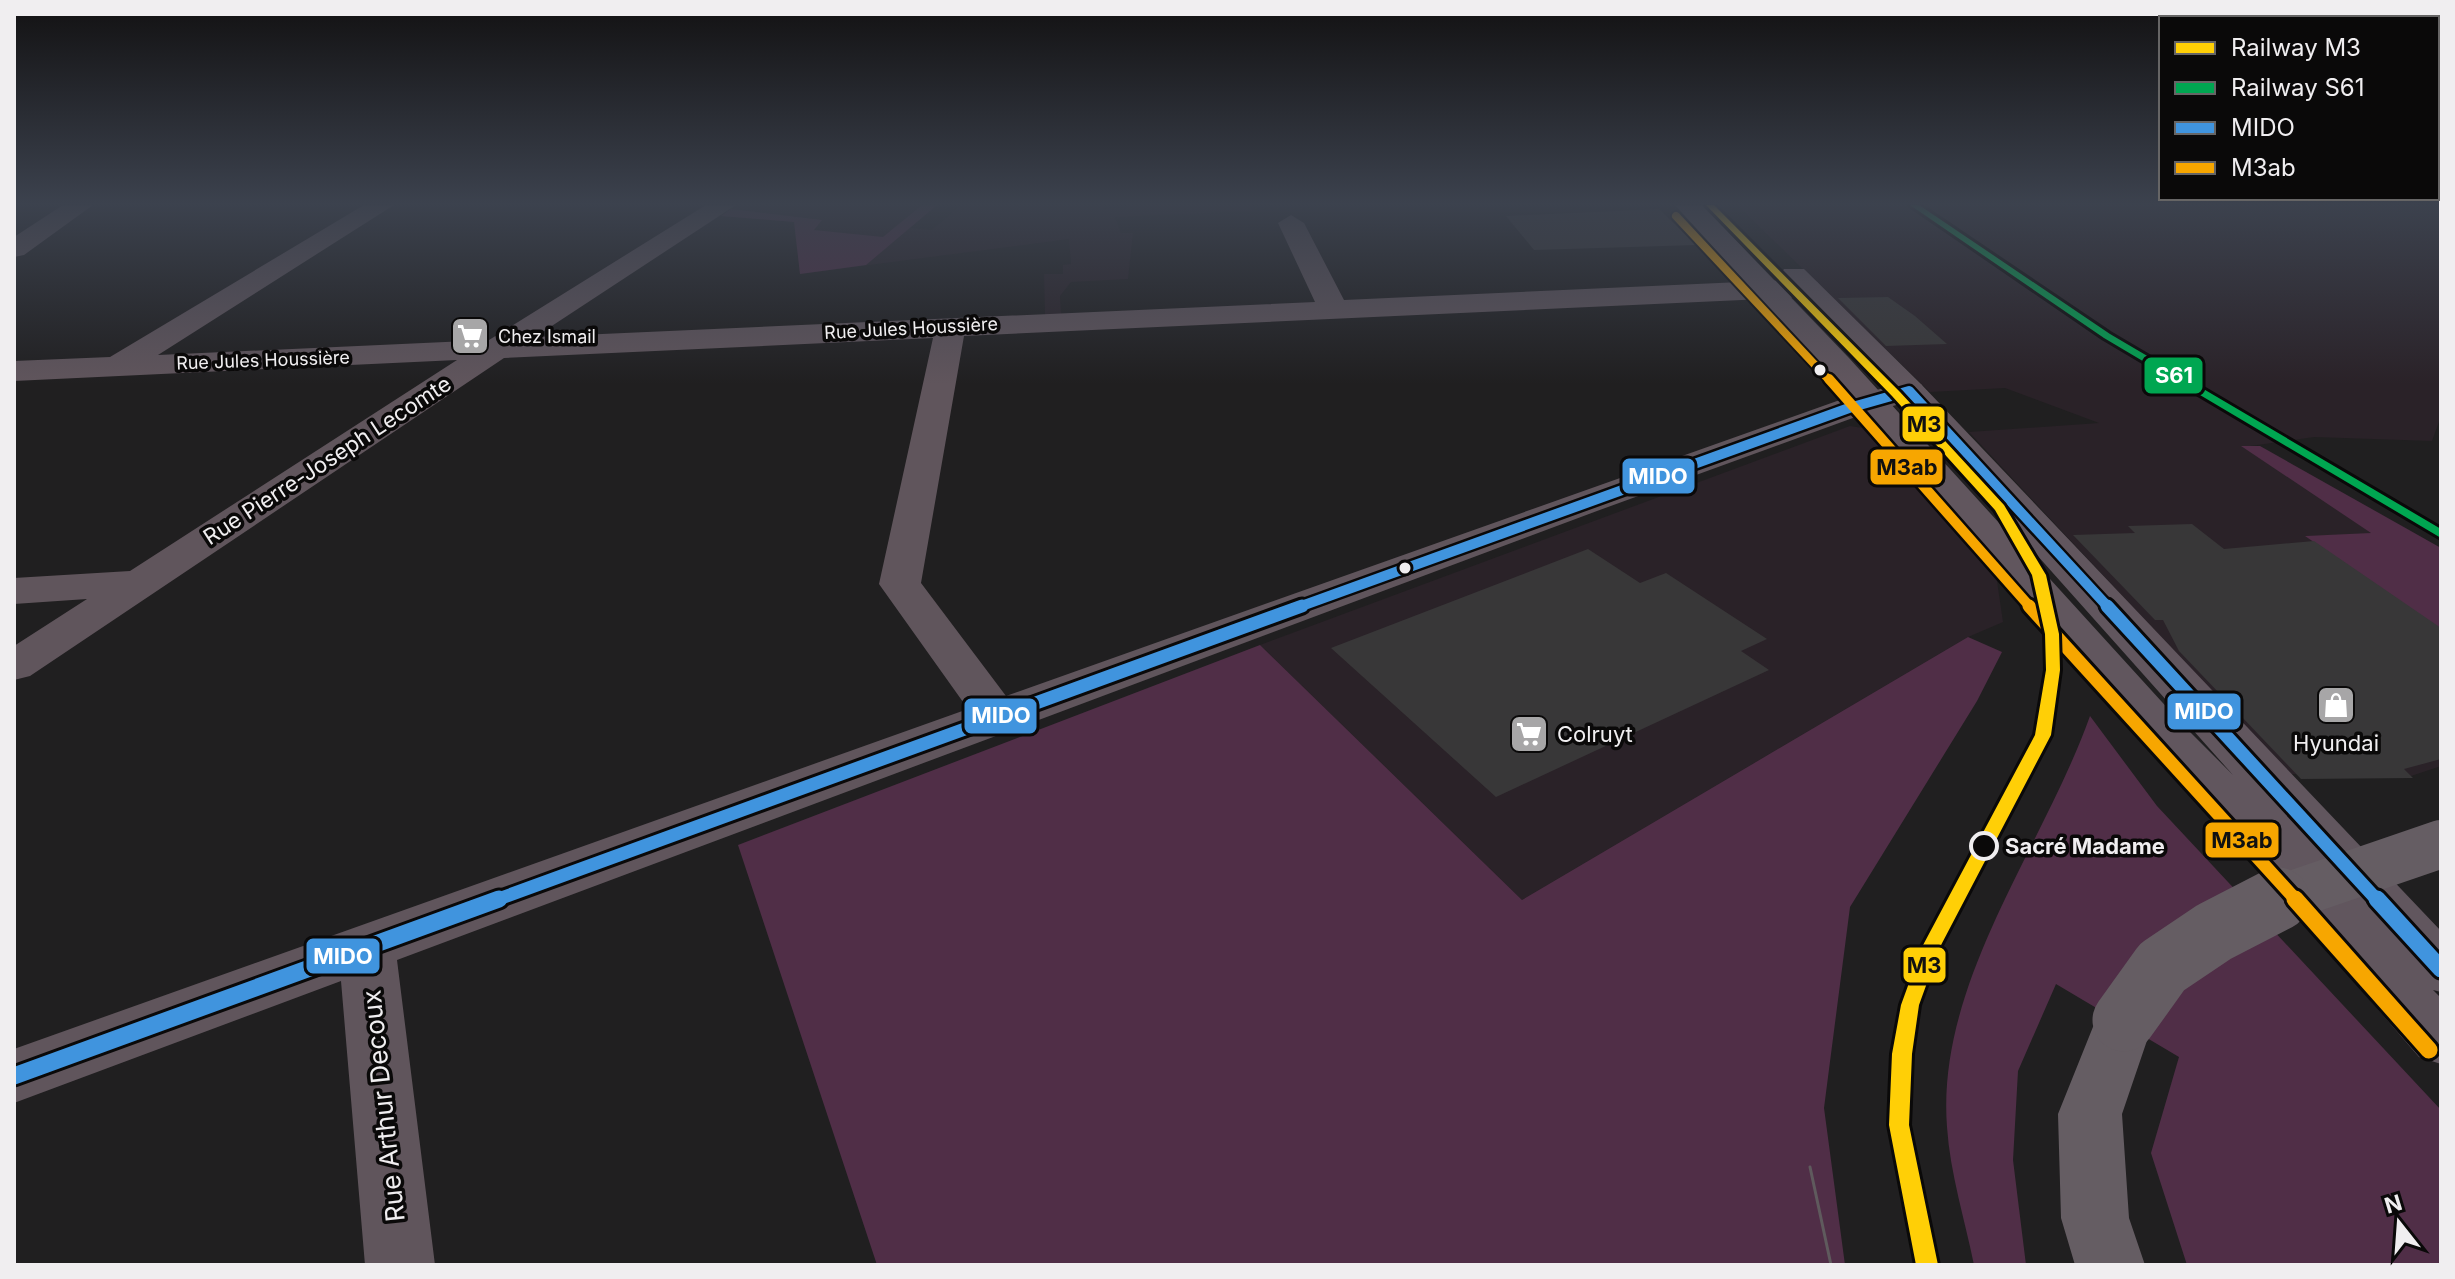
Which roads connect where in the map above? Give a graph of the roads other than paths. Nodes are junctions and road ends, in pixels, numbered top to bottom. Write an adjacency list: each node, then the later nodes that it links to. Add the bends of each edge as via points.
1 (283, 265): 11 (street)
2 (629, 265): 10 (street, Rue Pierre-Joseph Lecomte)
3 (1312, 265): 8 (street)
4 (1744, 265): 6 (main road)
5 (1784, 265): 7 (main road)
6 (1766, 288): 7 (street, Rue Jules Houssière); 8 (street, Rue Jules Houssière); 13 (main road)
7 (1807, 288): 13 (main road)
8 (1333, 308): 9 (street, Rue Jules Houssière)
9 (951, 325): 10 (street, Rue Jules Houssière); 17 (street, via 900,584)
10 (494, 350): 11 (street, Rue Jules Houssière); 14 (street, Rue Pierre-Joseph Lecomte)
11 (117, 366): 12 (street, Rue Jules Houssière)
12 (14, 371)
13 (1890, 397): 17 (street); 20 (main road); 21 (main road, via 2165,735)
14 (142, 583): 15 (street); 16 (street, Rue Pierre-Joseph Lecomte)
15 (14, 591)
16 (14, 666)
17 (996, 715): 19 (street)
18 (2441, 844): 24 (highway, bridge, via 2290,893 2214,932 2162,967 2124,1020 2090,1114 2095,1218)
19 (367, 947): 22 (street); 23 (street, Rue Arthur Decoux)
20 (2441, 969)
21 (2441, 1039)
22 (14, 1076)
23 (400, 1265)
24 (2110, 1265)

